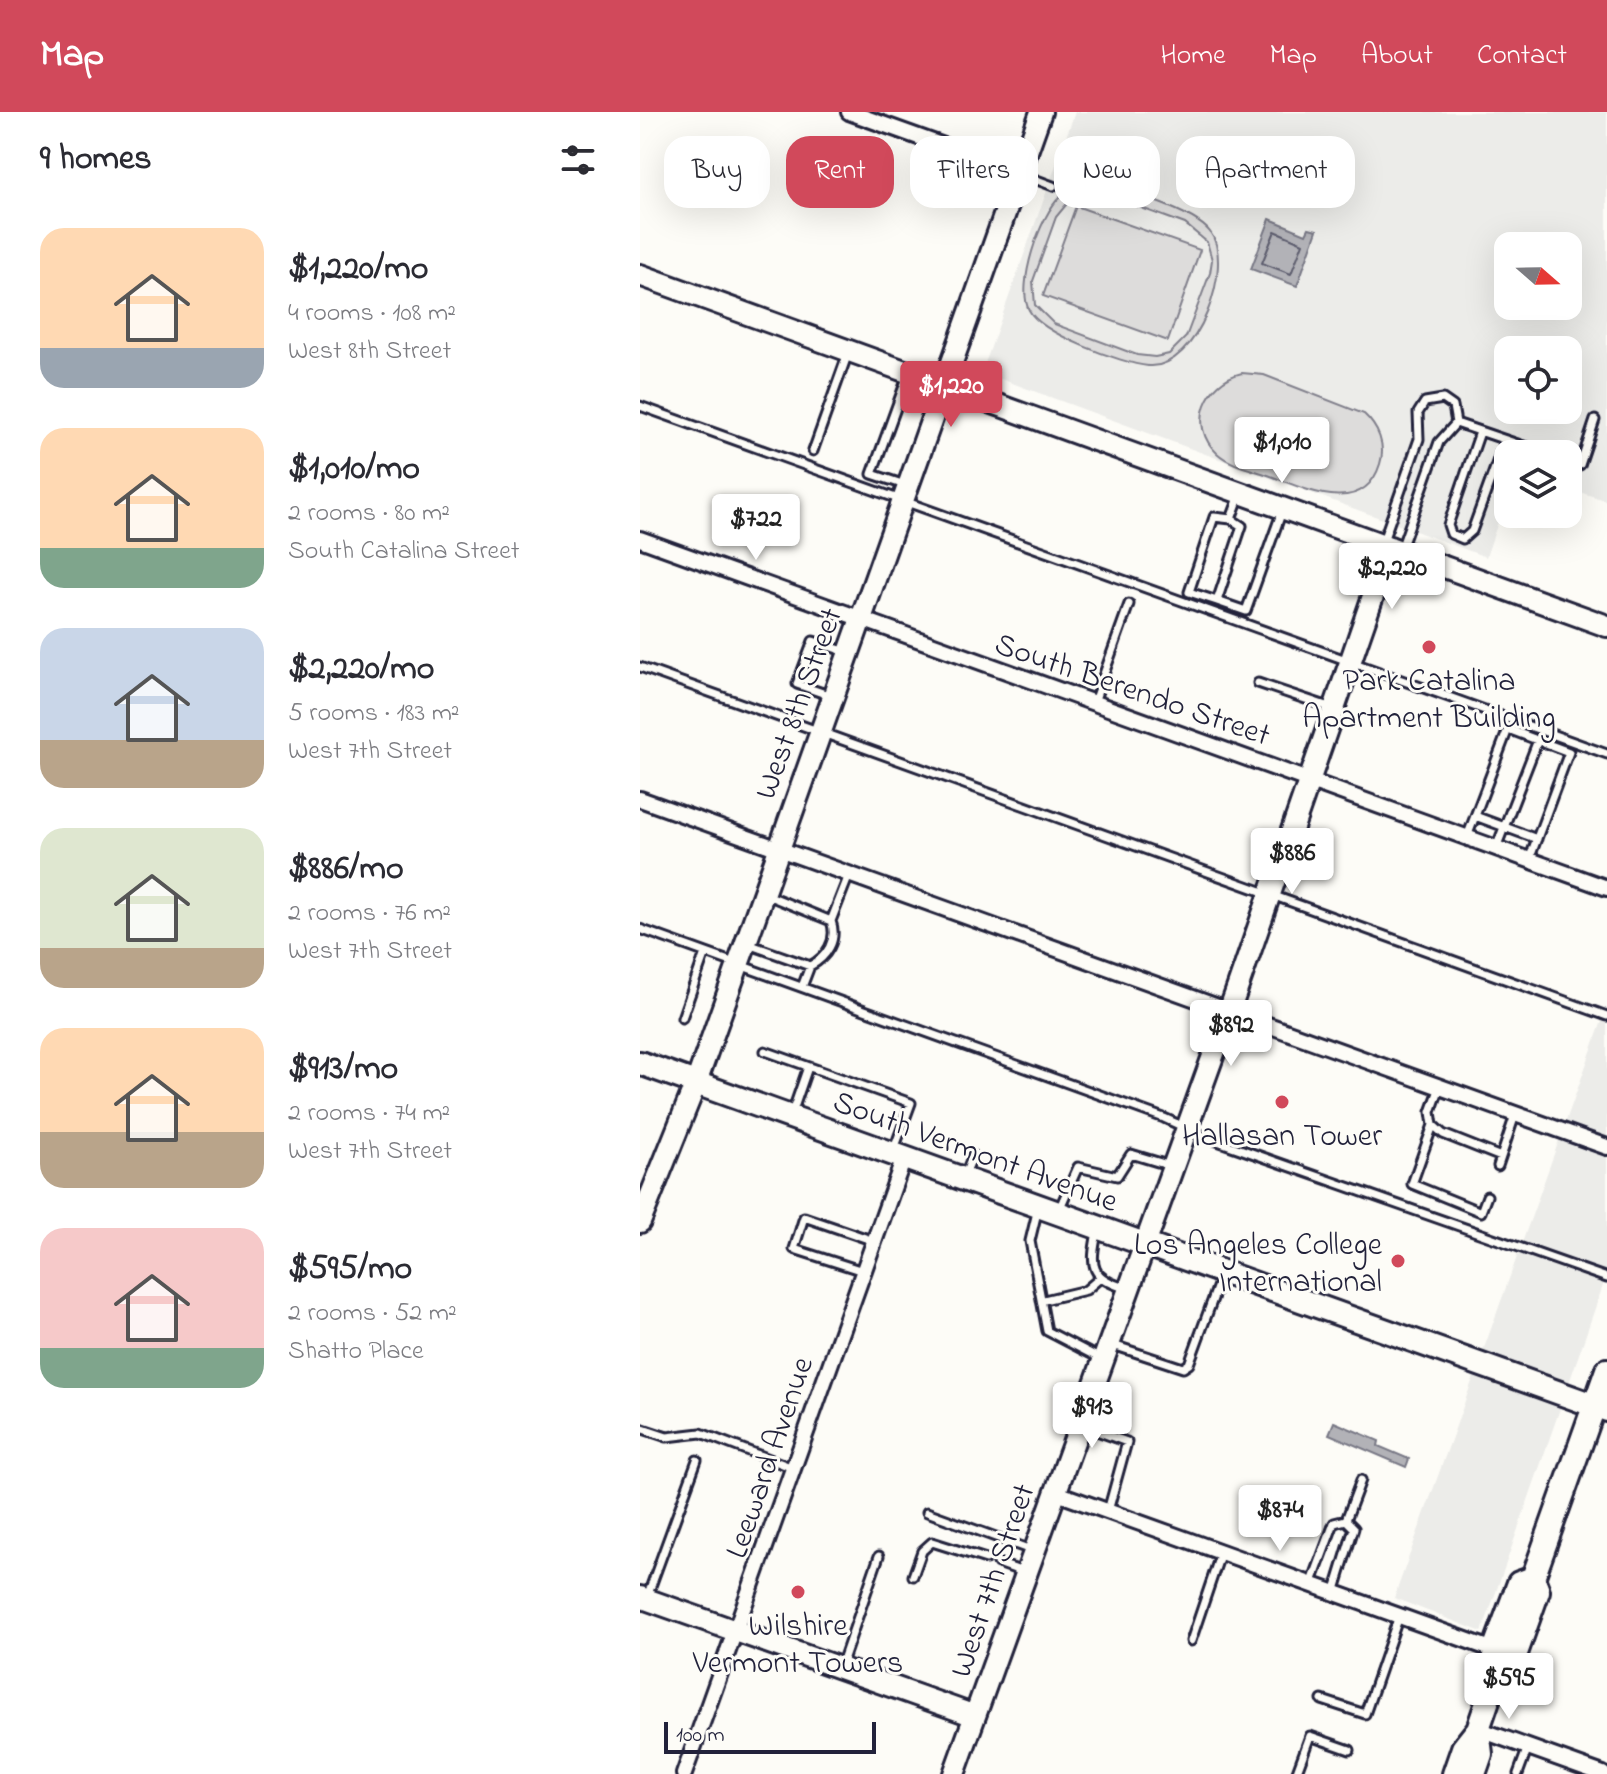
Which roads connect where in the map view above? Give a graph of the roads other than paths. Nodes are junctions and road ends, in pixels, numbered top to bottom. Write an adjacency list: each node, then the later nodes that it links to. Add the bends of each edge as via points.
1 (849, 112): 3 (street)
2 (1041, 112): 4 (street, West 8th Street)
3 (916, 136)
4 (1032, 136)
5 (1038, 180): 6 (lane)
6 (1053, 186)
7 (1007, 208): 11 (street, West 8th Street)
8 (640, 275): 9 (street)
9 (848, 351): 10 (street); 17 (lane)
10 (908, 373): 11 (street); 20 (lane, via 872,474)
11 (943, 386): 20 (street, West 8th Street); 21 (street)
12 (640, 406): 20 (lane)
13 (1595, 420): 18 (lane)
14 (1456, 423): 15 (lane); 25 (lane, via 1439,442); 25 (lane, via 1456,411 1443,399 1430,399 1421,407 1419,439)
15 (1480, 432): 16 (lane); 19 (lane, via 1448,525 1451,534 1463,539 1472,531)
16 (1505, 440)
17 (813, 451)
18 (1582, 459)
19 (1494, 470)
20 (905, 493): 28 (street, West 8th Street); 31 (lane)
21 (1240, 493): 22 (street); 23 (lane)
22 (1283, 509): 25 (street); 26 (lane, via 1246,611)
23 (1231, 519): 26 (lane, via 1242,526); 26 (lane, via 1214,517 1189,592)
24 (640, 539): 28 (street, South Berendo Street)
25 (1390, 547): 29 (street); 31 (street, West 7th Street)
26 (1217, 601)
27 (1129, 604): 35 (lane)
28 (859, 620): 30 (street, West 8th Street); 35 (street, South Berendo Street)
29 (1607, 626)
30 (847, 652): 34 (street, West 8th Street); 34 (lane, via 813,641 797,684)
31 (1352, 661): 36 (street, West 7th Street); 39 (lane)
32 (640, 667): 37 (lane)
33 (1258, 683): 36 (lane)
34 (831, 696): 37 (street, West 8th Street)
35 (1094, 705): 40 (street, South Berendo Street)
36 (1334, 709): 40 (street, West 7th Street)
37 (818, 732): 46 (street, West 8th Street); 52 (lane)
38 (1538, 740): 42 (lane, via 1508,729); 43 (lane); 45 (lane, via 1569,752)
39 (1607, 754)
40 (1310, 779): 44 (street, South Berendo Street); 52 (street, West 7th Street)
41 (640, 799): 46 (street)
42 (1475, 816): 43 (lane); 44 (lane)
43 (1504, 826): 45 (lane); 47 (lane)
44 (1467, 837): 47 (street, South Berendo Street)
45 (1537, 839): 48 (lane)
46 (777, 847): 49 (street); 51 (street, West 8th Street)
47 (1496, 848): 48 (street, South Berendo Street)
48 (1529, 860): 50 (street, South Berendo Street)
49 (850, 873): 53 (lane); 60 (street)
50 (1607, 888)
51 (762, 893): 53 (lane); 55 (street, West 8th Street)
52 (1270, 895): 60 (street, West 7th Street); 61 (lane)
53 (831, 921): 58 (lane, via 835,931 829,949)
54 (640, 929): 56 (lane)
55 (746, 943): 57 (street, West 8th Street); 58 (lane)
56 (705, 953): 57 (lane); 62 (lane)
57 (738, 965): 59 (lane); 66 (street, West 8th Street)
58 (810, 966): 59 (lane)
59 (802, 987): 71 (lane)
60 (1228, 1011): 67 (street); 71 (street, West 7th Street)
61 (1607, 1016)
62 (682, 1018)
63 (765, 1051): 65 (lane)
64 (640, 1063): 66 (main road, South Vermont Avenue)
65 (808, 1067): 69 (lane); 74 (lane, via 911,1103)
66 (696, 1083): 69 (main road, South Vermont Avenue); 81 (street, West 8th Street)
67 (1440, 1087): 68 (street); 70 (lane, via 1431,1112)
68 (1515, 1114): 72 (street); 75 (lane)
69 (790, 1118): 74 (main road, South Vermont Avenue)
70 (1433, 1125): 75 (lane); 79 (lane, via 1412,1184 1481,1212)
71 (1185, 1127): 76 (street, West 7th Street); 88 (lane)
72 (1607, 1147)
73 (973, 1155): 78 (lane)
74 (898, 1156): 78 (main road, South Vermont Avenue); 83 (street, Leeward Avenue)
75 (1501, 1157): 77 (lane)
76 (1171, 1166): 80 (lane, via 1131,1154 1117,1176 1078,1167); 84 (street, West 7th Street)
77 (1498, 1166)
78 (963, 1179): 80 (main road, South Vermont Avenue)
79 (1487, 1196)
80 (1048, 1209): 82 (main road, South Vermont Avenue); 90 (lane, via 1030,1241)
81 (640, 1222)
82 (1098, 1228): 84 (main road, South Vermont Avenue); 87 (lane, via 1092,1260)
83 (874, 1241): 85 (street, Leeward Avenue); 85 (lane, via 804,1217 794,1249)
84 (1143, 1244): 86 (main road, South Vermont Avenue); 89 (street, West 7th Street)
85 (863, 1271): 97 (street, Leeward Avenue)
86 (1223, 1272): 91 (lane, via 1189,1364 1183,1368); 93 (main road, South Vermont Avenue)
87 (1100, 1278): 89 (lane); 90 (lane, via 1086,1290)
88 (1607, 1278)
89 (1127, 1289): 91 (street, West 7th Street)
90 (1044, 1300): 91 (lane, via 1047,1331)
91 (1105, 1351): 94 (street, West 7th Street)
92 (1607, 1370): 93 (main road)
93 (1601, 1408): 116 (main road, via 1533,1578 1538,1591 1515,1656)
94 (1078, 1424): 99 (street, West 7th Street); 100 (lane, via 1127,1442)
95 (640, 1428): 97 (lane, via 667,1437 701,1433)
96 (697, 1460): 112 (lane)
97 (795, 1468): 114 (street, Leeward Avenue)
98 (1361, 1480): 102 (lane)
99 (1054, 1492): 100 (street); 103 (street, West 7th Street)
100 (1108, 1511): 104 (street)
101 (927, 1512): 103 (lane)
102 (1346, 1520): 110 (lane, via 1334,1523); 111 (lane, via 1354,1528)
103 (1033, 1551): 108 (street, West 7th Street)
104 (1221, 1552): 110 (street); 115 (lane)
105 (879, 1556): 117 (lane)
106 (986, 1559): 109 (lane, via 932,1542 922,1551)
107 (998, 1563): 108 (lane)
108 (1025, 1573): 119 (street, West 7th Street)
109 (913, 1576)
110 (1311, 1585): 111 (street)
111 (1334, 1593): 113 (street)
112 (643, 1598): 114 (street)
113 (1399, 1616): 116 (street); 118 (lane, via 1365,1714)
114 (737, 1629): 117 (street); 124 (street, Leeward Avenue)
115 (1191, 1641)
116 (1497, 1659): 120 (main road)
117 (840, 1668): 119 (street)
118 (1322, 1700)
119 (975, 1716): 125 (street, West 7th Street)
120 (1478, 1729): 121 (street); 127 (main road, via 1463,1748); 128 (main road, via 1481,1754)
121 (1528, 1747): 123 (street); 129 (lane)
122 (1350, 1750): 126 (lane, via 1310,1736)
123 (1595, 1773)
124 (684, 1774)
125 (954, 1774)
126 (1296, 1774)
127 (1454, 1774)
128 (1474, 1774)
129 (1518, 1774)

